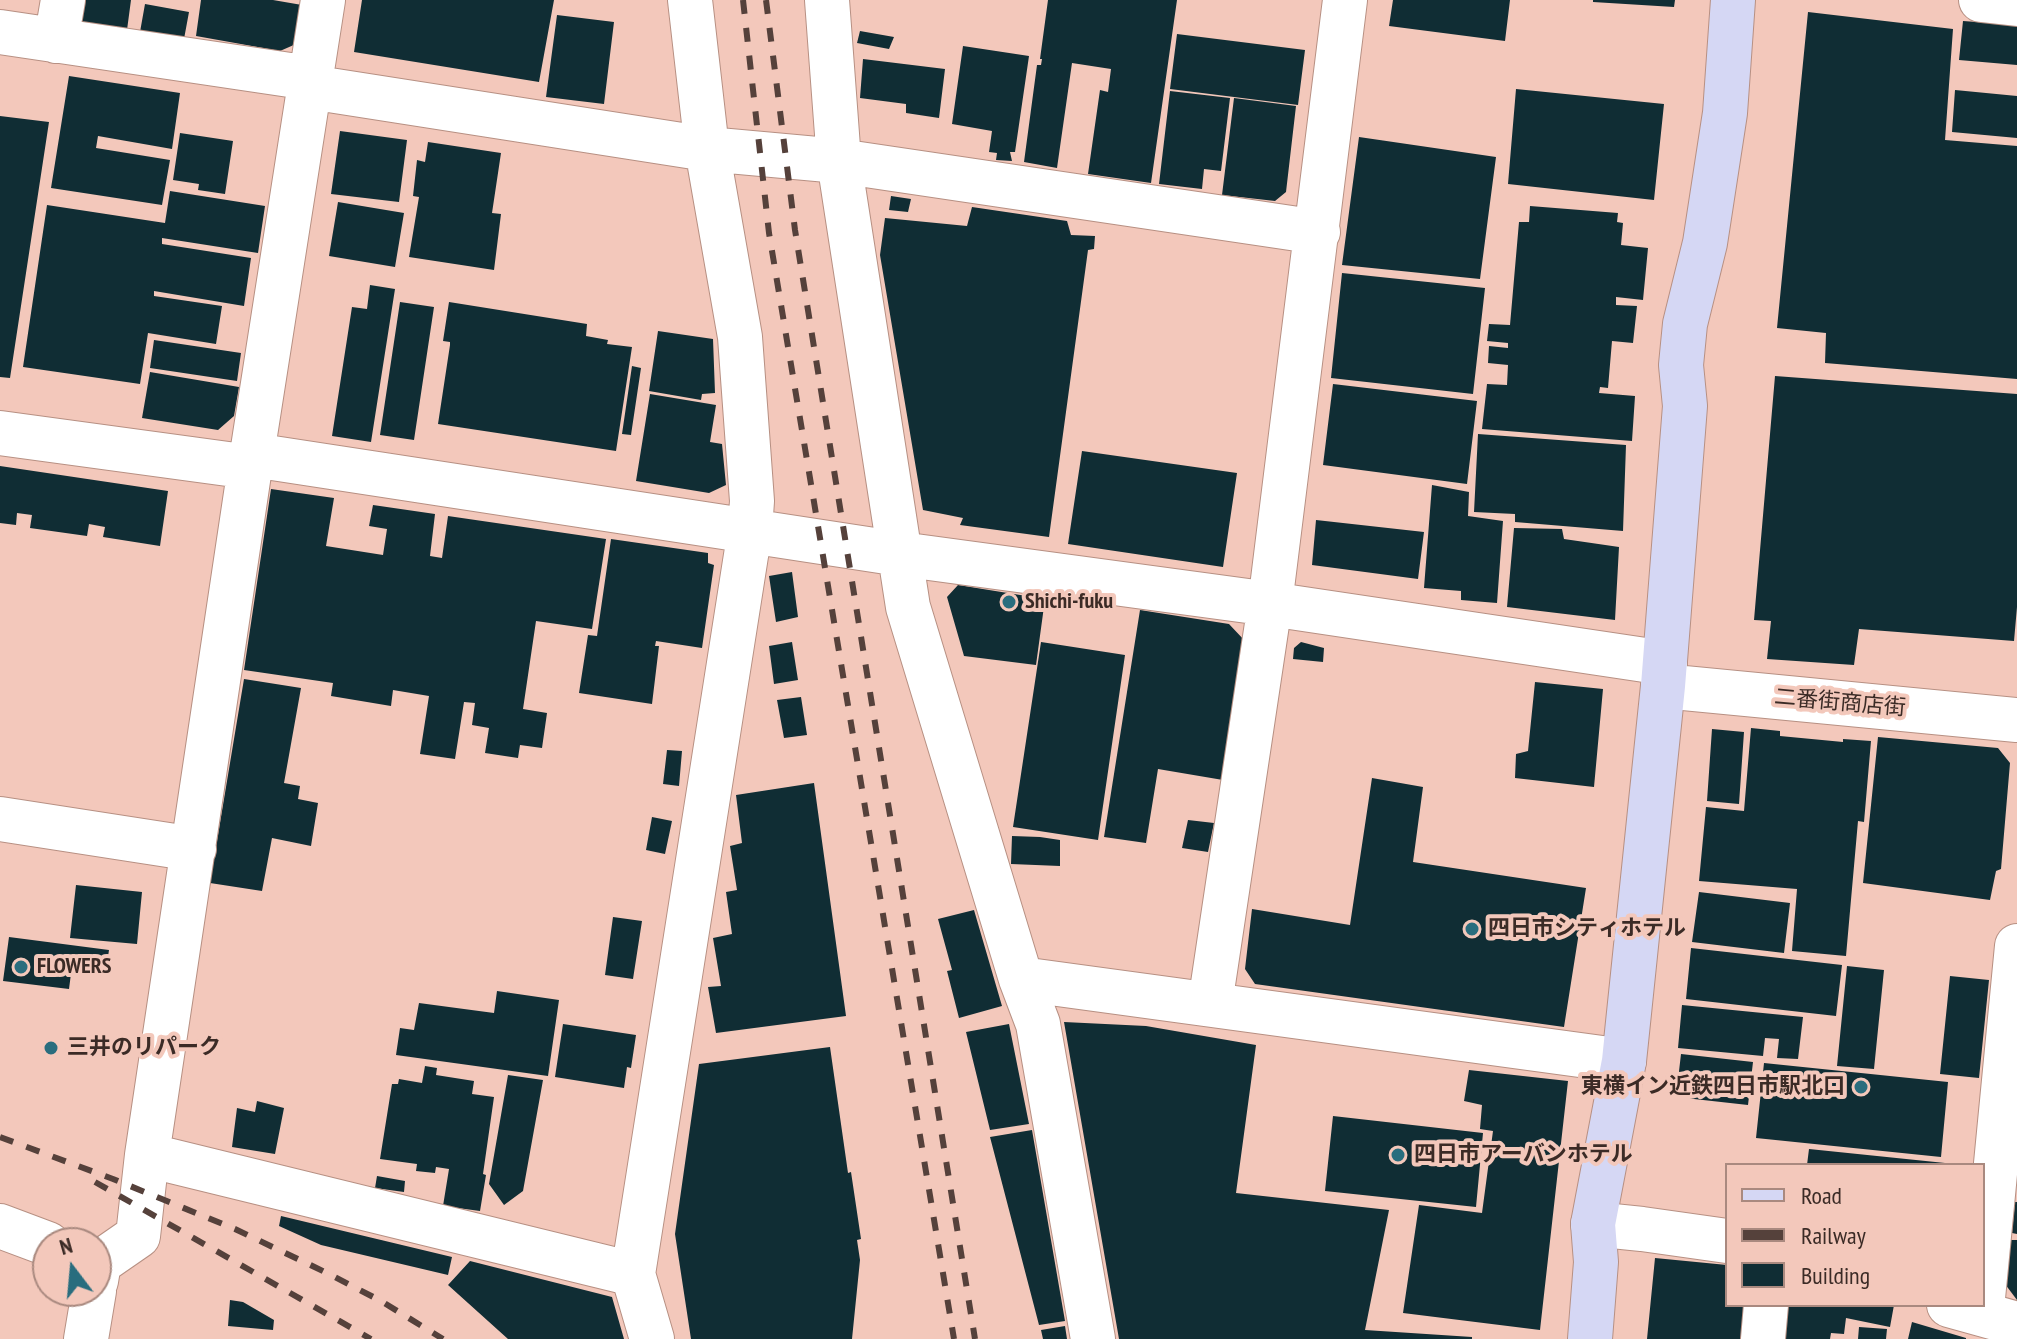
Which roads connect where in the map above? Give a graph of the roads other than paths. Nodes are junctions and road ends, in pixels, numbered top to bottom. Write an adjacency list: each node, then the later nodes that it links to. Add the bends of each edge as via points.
1 (323, 0): 10 (street)
2 (690, 0): 11 (street)
3 (827, 0): 12 (street)
4 (1345, 0): 13 (street)
5 (1733, 0): 19 (street, via 1725,113 1705,243 1685,324 1685,406)
6 (1981, 0): 7 (street)
7 (2017, 4)
8 (59, 20): 9 (street); 10 (street)
9 (0, 32)
10 (310, 82): 11 (street); 15 (street)
11 (707, 149): 12 (street); 16 (street, via 740,337)
12 (839, 161): 13 (street); 17 (street)
13 (1318, 232): 18 (street)
14 (0, 433): 15 (street, 二番街商店街)
15 (251, 461): 16 (street, 二番街商店街); 22 (street)
16 (750, 530): 17 (street, 二番街商店街); 33 (street)
17 (900, 554): 18 (street, 二番街商店街); 24 (street, via 908,607)
18 (1270, 604): 19 (street, 二番街商店街); 25 (street)
19 (1664, 675): 20 (street, 二番街商店街); 26 (street)
20 (2017, 720)
21 (0, 819): 22 (street)
22 (194, 849): 27 (street)
23 (2016, 966): 34 (street)
24 (1021, 979): 25 (street); 39 (street, via 1038,1024)
25 (1210, 1004): 26 (street)
26 (1624, 1061): 28 (street)
27 (147, 1155): 32 (street, via 138,1236); 33 (street)
28 (1593, 1224): 31 (street); 40 (street)
29 (0, 1226): 30 (street)
30 (32, 1238)
31 (1725, 1241)
32 (112, 1260)
33 (633, 1274): 38 (street)
34 (1985, 1279)
35 (91, 1307): 37 (street)
36 (1766, 1307): 41 (street)
37 (86, 1339)
38 (652, 1339)
39 (1093, 1339)
40 (1590, 1339)
41 (1763, 1339)

